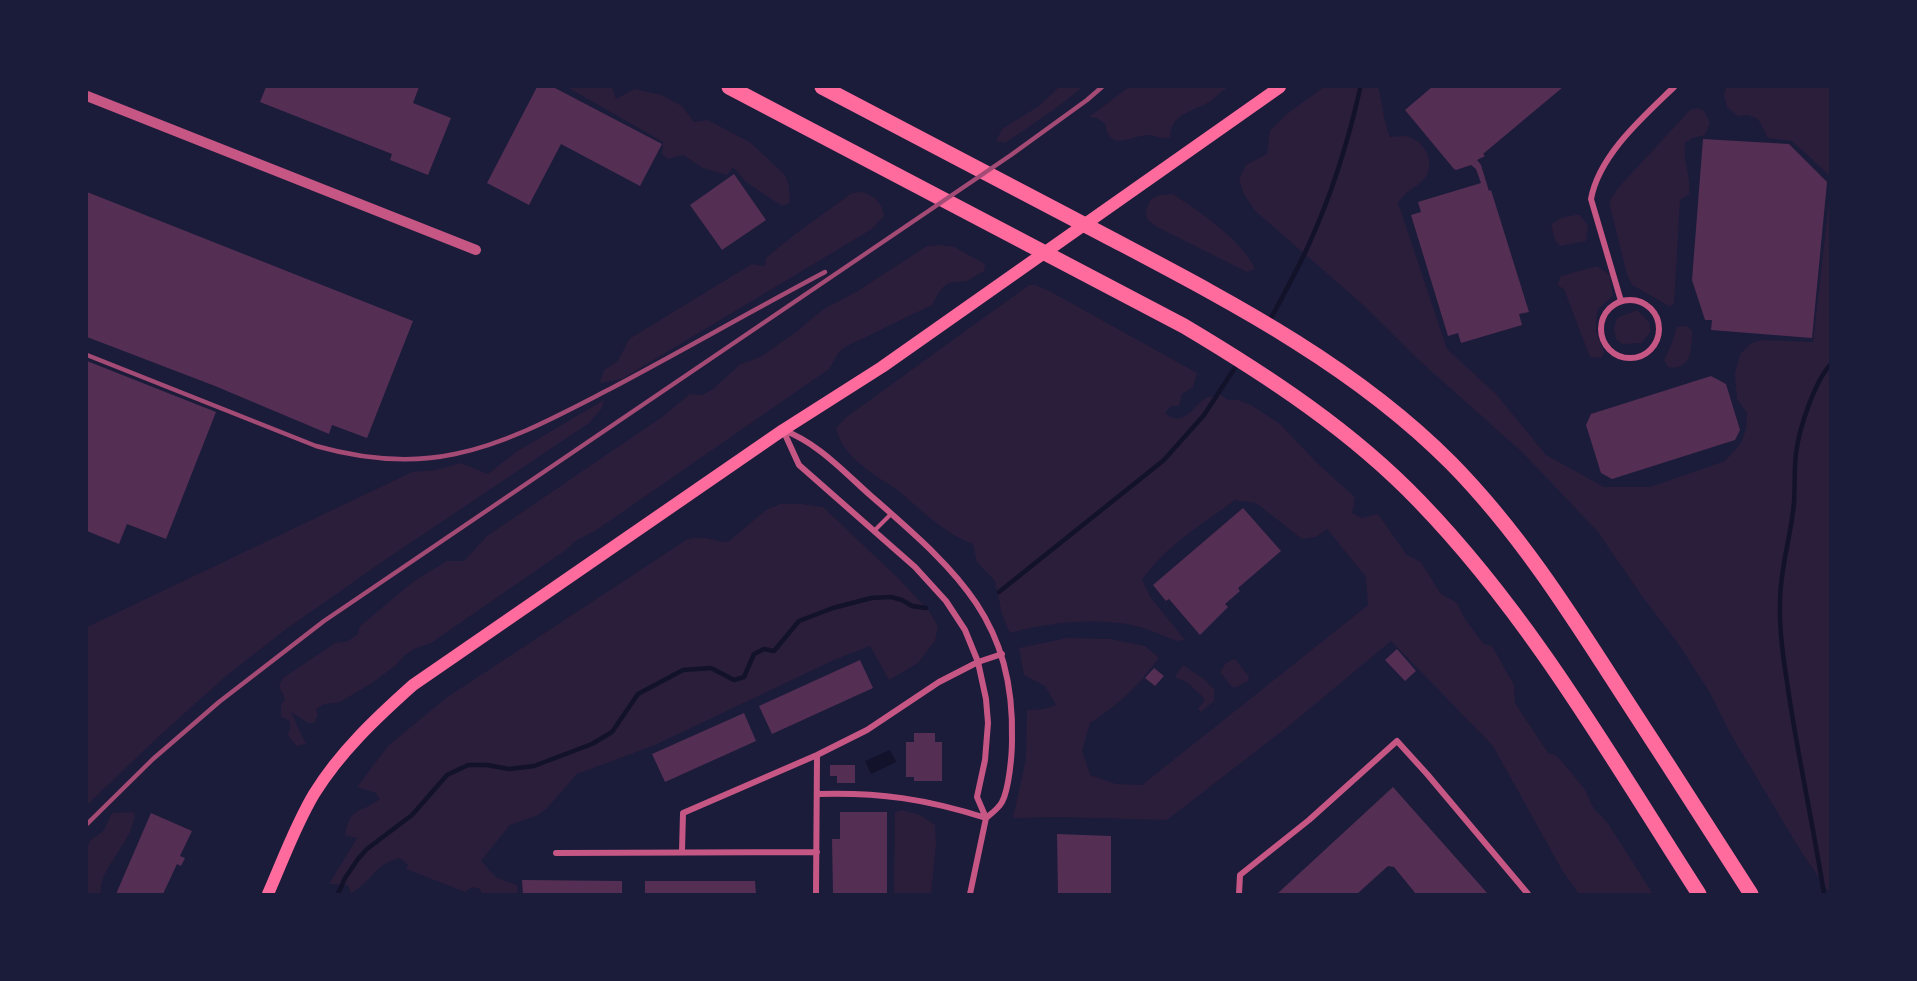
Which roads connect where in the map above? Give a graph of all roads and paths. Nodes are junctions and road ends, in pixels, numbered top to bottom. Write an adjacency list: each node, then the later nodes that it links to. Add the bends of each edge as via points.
1 (729, 87): 24 (highway, via 1184,326 1248,364 1336,427 1419,500 1478,565 1530,632)
2 (822, 87): 25 (highway, via 1250,314 1324,359 1390,408 1451,463 1539,567)
3 (1280, 87): 8 (main road, via 882,367)
4 (1674, 87): 7 (street, via 1612,153 1594,183 1591,199)
5 (87, 96): 6 (street)
6 (476, 250)
7 (1621, 301): 7 (street, via 1604,316 1602,338 1617,356 1640,358 1657,343 1659,320 1644,303)
8 (783, 430): 9 (street, via 818,449); 10 (street, via 799,465); 19 (main road, via 455,655 392,703 354,741 318,789 297,826)
9 (891, 514): 10 (lane); 11 (street, via 952,569 982,611)
10 (875, 530): 12 (street, via 946,601 965,630)
11 (1002, 654): 12 (street); 15 (street, via 1010,697 1012,755 1002,803)
12 (978, 663): 13 (street, via 939,682 867,730); 15 (street, via 988,723 977,797)
13 (817, 755): 14 (street); 16 (street, via 683,813)
14 (817, 794): 15 (street, via 891,796 952,807); 17 (street)
15 (986, 818): 21 (street)
16 (682, 851): 17 (street); 18 (street)
17 (817, 852): 20 (street)
18 (556, 853)
19 (268, 894)
20 (816, 894)
21 (970, 894)
22 (1239, 894): 23 (street, via 1240,875 1397,741)
23 (1528, 894)
24 (1699, 894)
25 (1751, 894)

